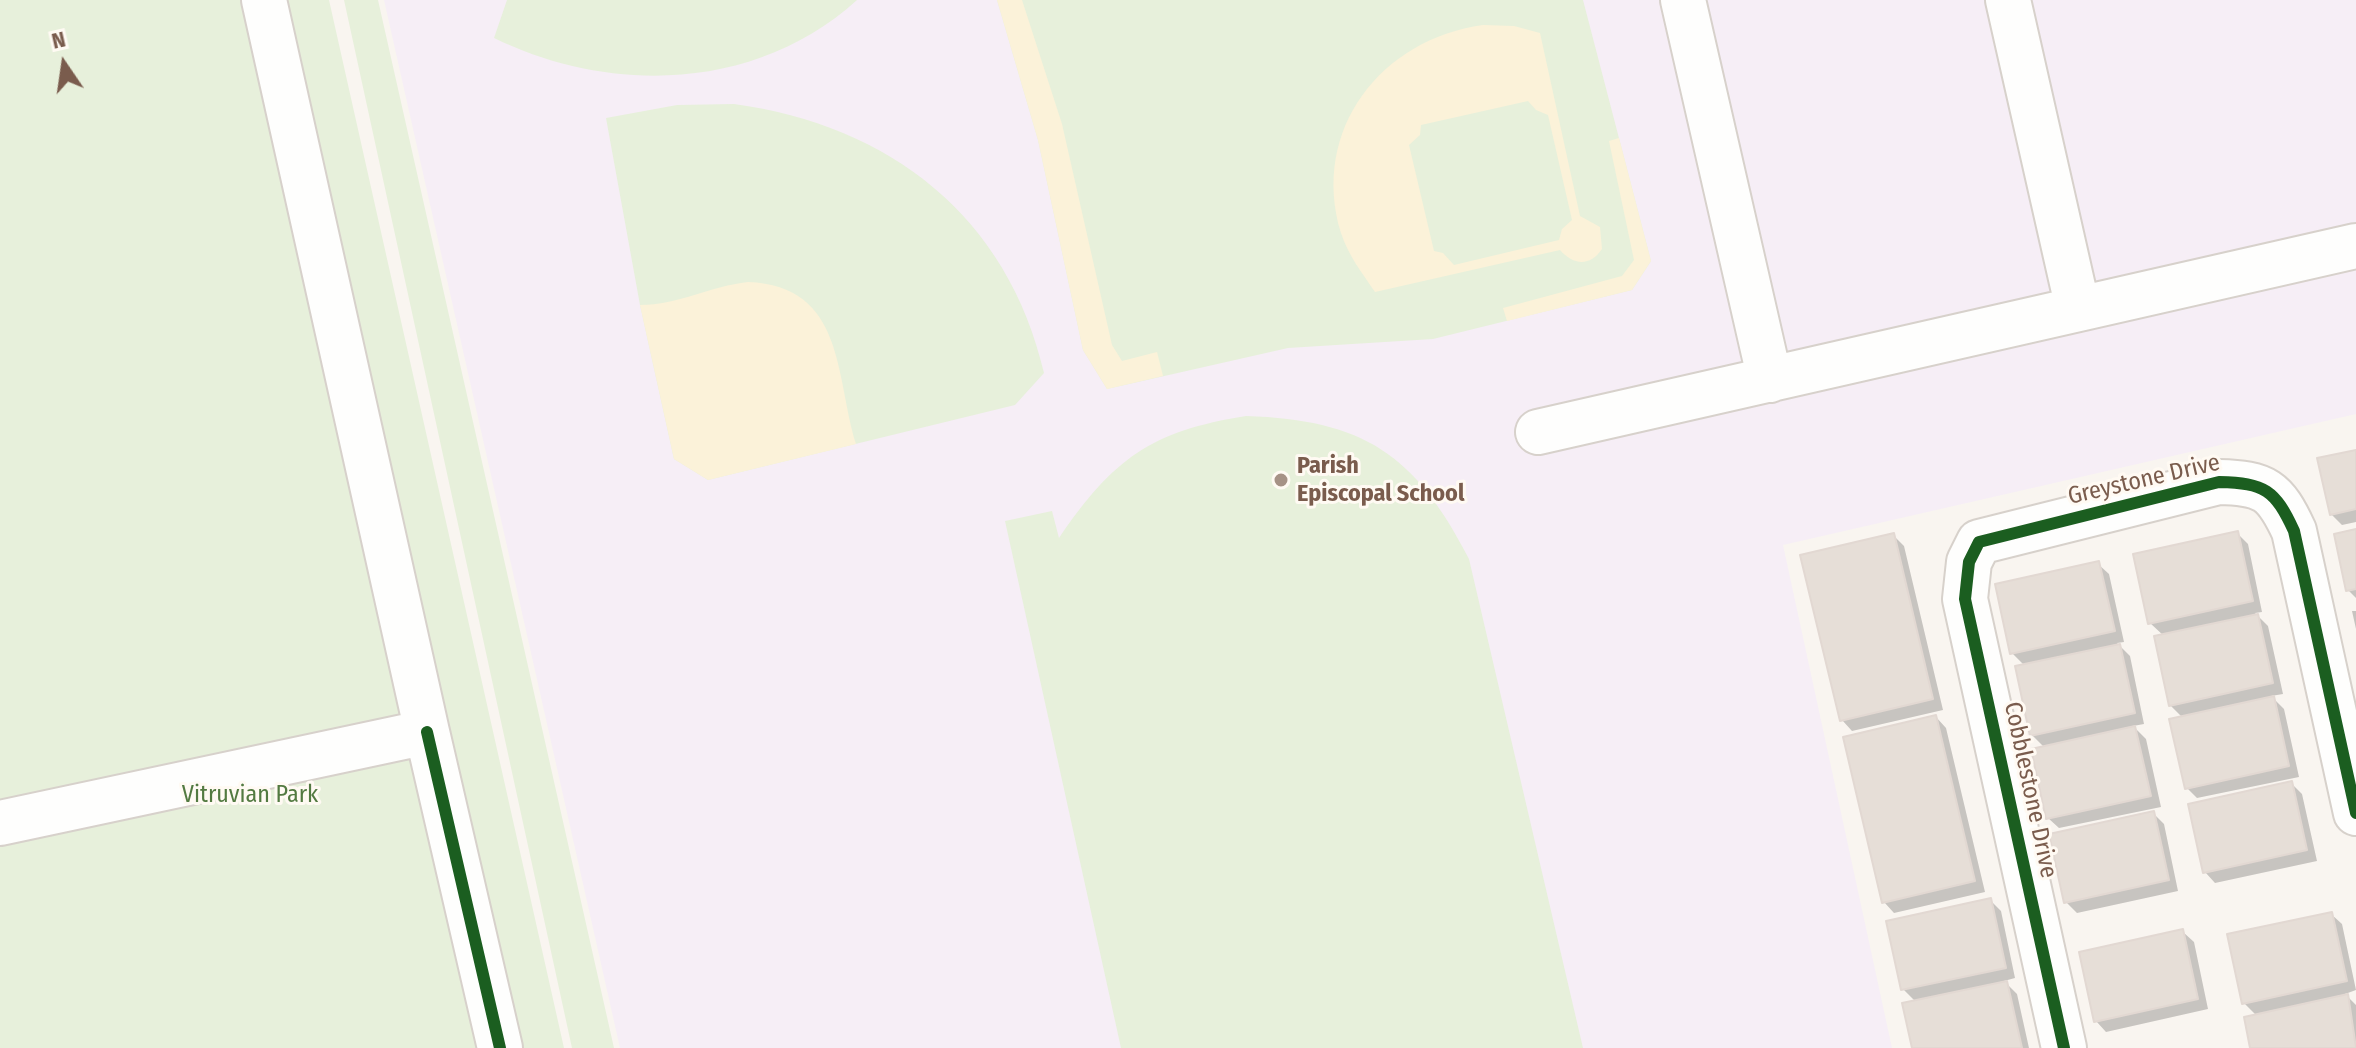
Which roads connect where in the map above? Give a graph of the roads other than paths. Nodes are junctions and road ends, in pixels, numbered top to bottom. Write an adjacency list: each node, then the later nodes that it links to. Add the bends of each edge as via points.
1 (264, 0): 9 (street)
2 (1683, 0): 6 (street)
3 (2008, 0): 5 (street)
4 (2356, 246): 5 (street)
5 (2078, 309): 6 (street)
6 (1770, 380): 7 (street)
7 (1538, 432)
8 (1979, 542): 10 (street, Greystone Drive, via 2219,482 2250,482 2278,497 2294,531); 13 (street, Cobblestone Drive, via 1969,562 1965,599)
9 (427, 732): 11 (street); 12 (street)
10 (2356, 813)
11 (0, 823)
12 (500, 1048)
13 (2064, 1048)

